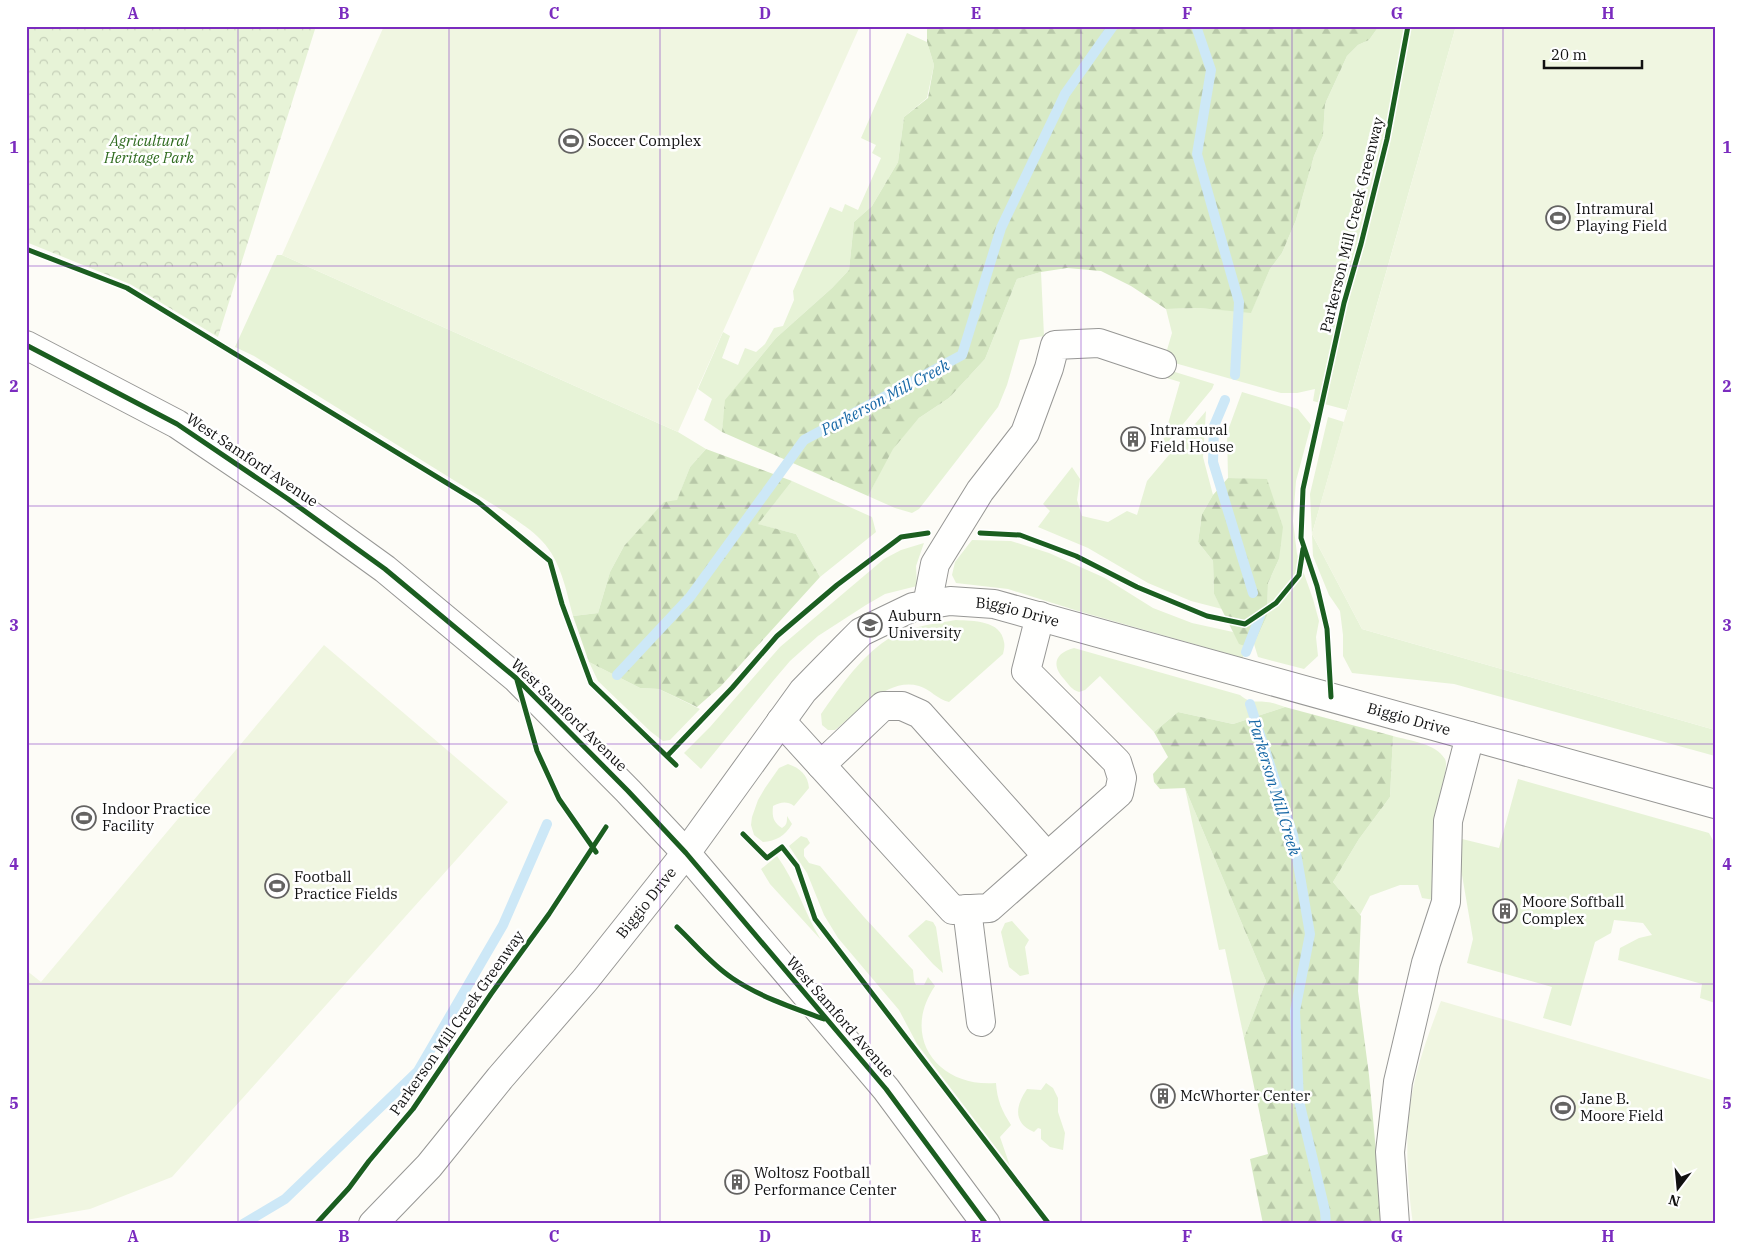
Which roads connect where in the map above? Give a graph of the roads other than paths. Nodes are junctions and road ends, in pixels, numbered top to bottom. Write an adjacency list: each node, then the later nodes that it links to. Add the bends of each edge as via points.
1 (26, 344): 9 (street, West Samford Avenue, via 177,424 385,569 516,678)
2 (1162, 364): 3 (street, via 1099,343 1055,345 1025,433 980,491 935,564)
3 (927, 605): 4 (street, Biggio Drive, via 950,601 994,604); 5 (street, Biggio Drive, via 913,607 861,632 803,691)
4 (1040, 616): 6 (street, Biggio Drive); 10 (street, via 1026,671 1117,762 1122,778 1119,792)
5 (781, 721): 7 (street); 9 (street, Biggio Drive)
6 (1470, 736): 8 (street, Biggio Drive); 15 (street, via 1448,821 1446,902 1426,963 1398,1082 1390,1152)
7 (821, 765): 10 (street, via 883,706 902,706 920,714); 11 (street, via 954,910)
8 (1715, 804)
9 (686, 854): 13 (street, Biggio Drive, via 428,1166); 14 (street, West Samford Avenue, via 886,1089)
10 (1047, 856): 11 (street, via 989,908)
11 (966, 909): 12 (street)
12 (981, 1022)
13 (373, 1224)
14 (986, 1224)
15 (1395, 1224)

